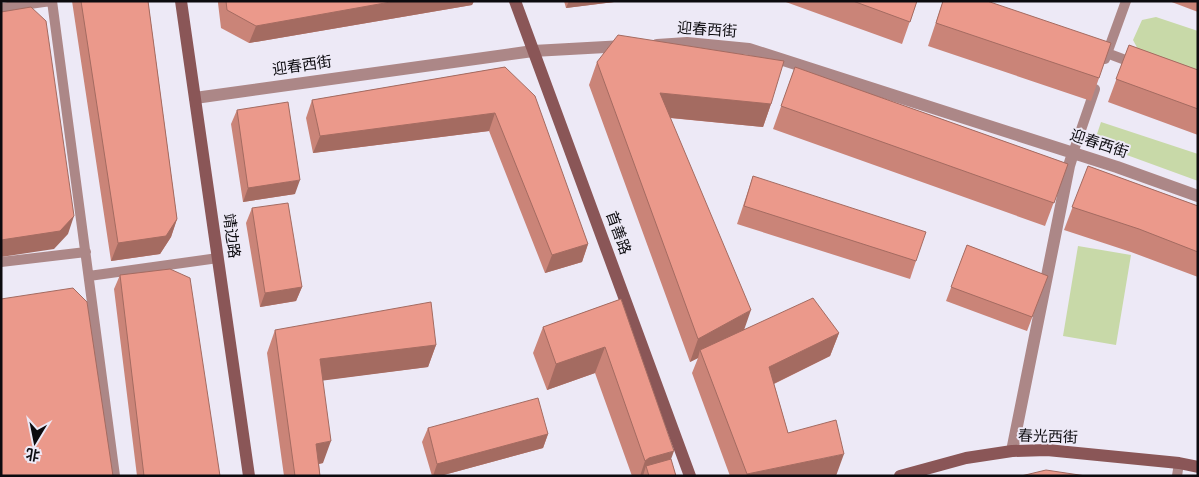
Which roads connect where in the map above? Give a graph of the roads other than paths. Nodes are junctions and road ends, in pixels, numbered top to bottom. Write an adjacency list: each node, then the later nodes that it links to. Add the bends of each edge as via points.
1 (52, 1): 5 (lane); 13 (lane)
2 (181, 1): 10 (street, 靖边路)
3 (515, 1): 7 (street, 首善路)
4 (1126, 1): 8 (lane)
5 (1, 8)
6 (1089, 47): 8 (lane)
7 (534, 51): 10 (street, 迎春西街); 11 (street, 迎春西街, via 686,43 749,49); 22 (street, 首善路)
8 (1108, 53): 9 (lane); 11 (lane)
9 (1144, 66)
10 (194, 98): 14 (street, 靖边路)
11 (1073, 153): 12 (street, 迎春西街); 17 (street)
12 (1198, 196)
13 (86, 252): 15 (lane); 16 (lane)
14 (218, 258): 16 (lane); 21 (street, 靖边路)
15 (1, 262)
16 (89, 276): 20 (lane, via 87,295)
17 (1012, 451): 19 (street, 春光西街, via 1047,450); 23 (street, 春光西街, via 966,458)
18 (1198, 467): 19 (street, 春光西街)
19 (1178, 470)
20 (115, 476)
21 (249, 476)
22 (690, 476)
23 (900, 476)

